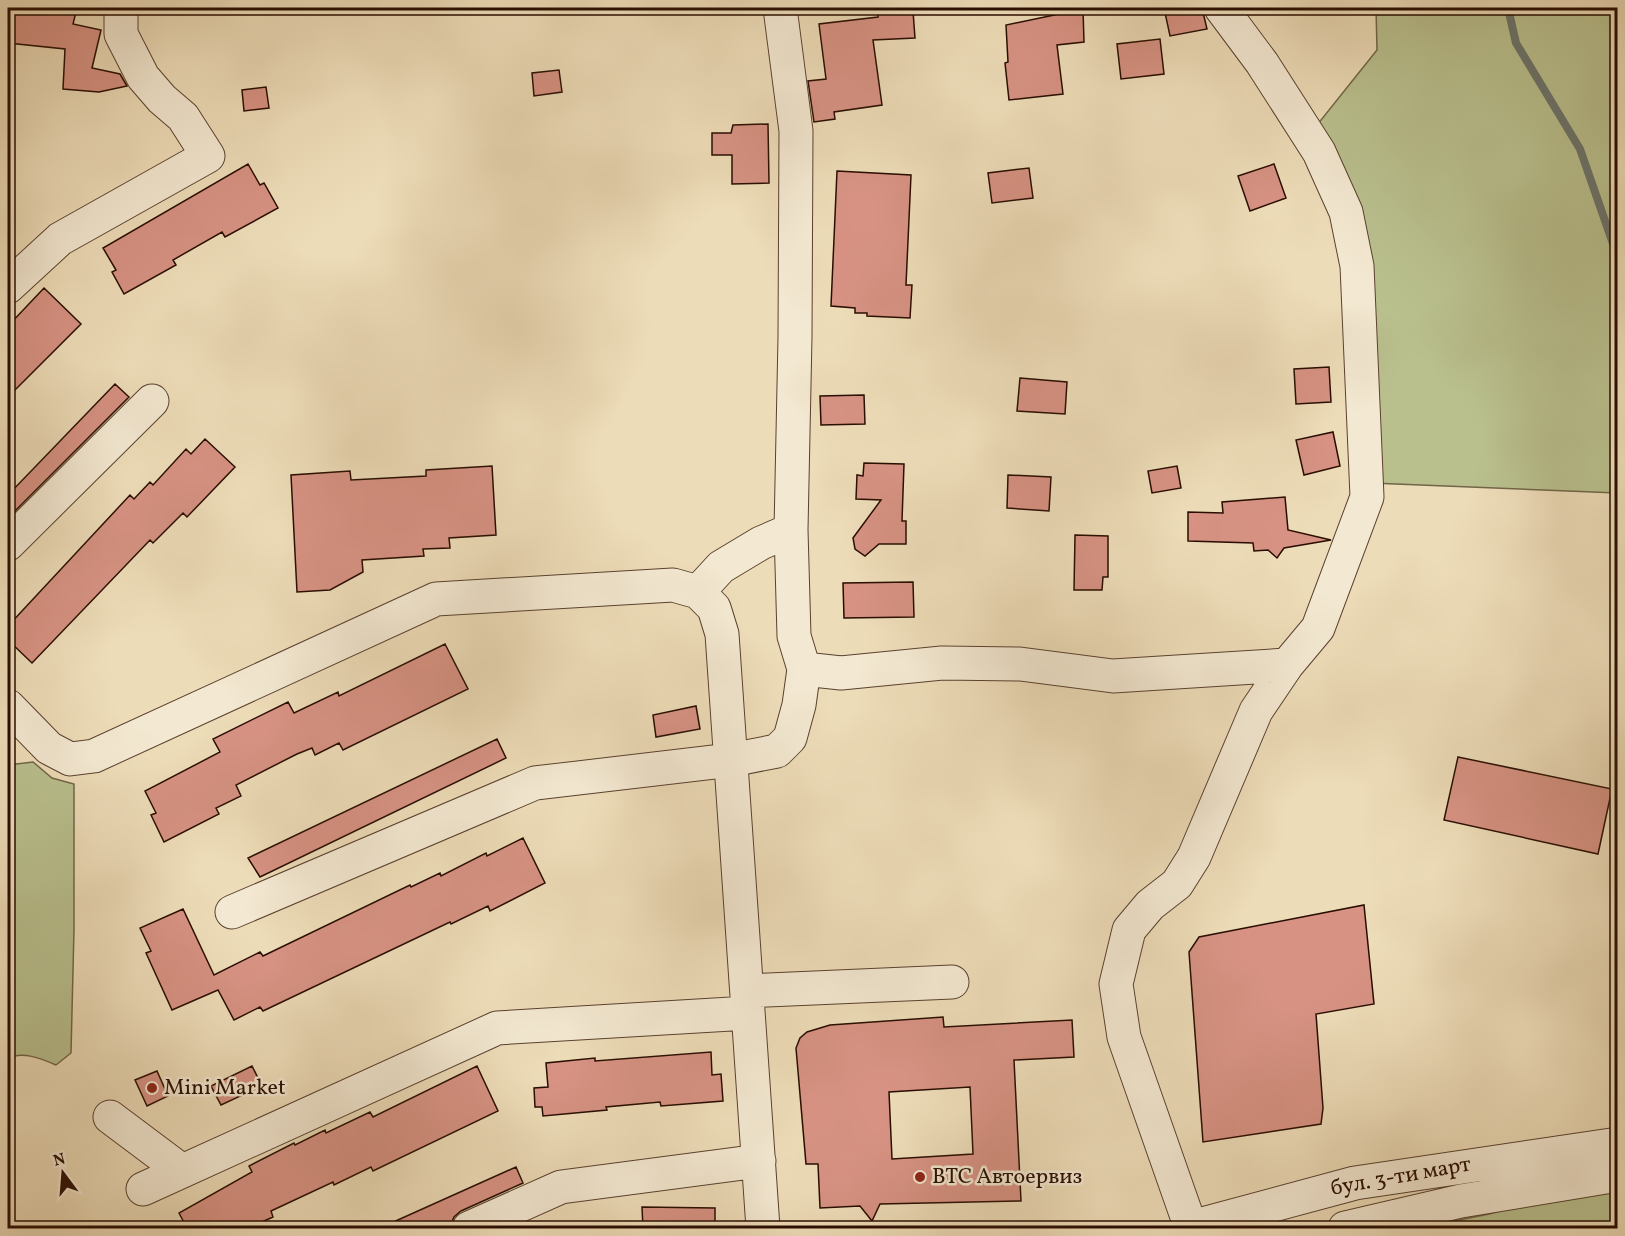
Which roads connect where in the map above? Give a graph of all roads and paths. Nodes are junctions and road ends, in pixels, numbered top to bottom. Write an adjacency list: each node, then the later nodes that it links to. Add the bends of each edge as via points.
1 (121, 8): 4 (street, via 121,34 143,77 183,117 208,156 60,239)
2 (780, 8): 6 (street, via 796,132)
3 (1221, 8): 9 (street, via 1319,152 1346,212 1357,266 1367,497 1318,628)
4 (8, 287)
5 (152, 401): 7 (street)
6 (791, 530): 8 (street, via 721,567); 10 (street, via 794,636)
7 (8, 544)
8 (698, 592): 11 (street, via 673,585 436,599 94,756 70,759 49,748); 12 (street, via 714,608 722,634)
9 (1287, 665): 10 (street, via 1113,676 1020,664 942,663 842,673); 24 (street, via 1256,711 1194,856 1177,884 1150,905 1130,930 1116,984 1124,1037)
10 (804, 669): 12 (street, via 790,738 777,751)
11 (8, 706)
12 (731, 760): 13 (street, via 535,783); 15 (street)
13 (232, 912)
14 (952, 982): 15 (street)
15 (748, 1002): 18 (street); 19 (street, via 497,1028)
16 (110, 1118): 19 (street)
17 (1617, 1144): 24 (street, бул. 3-ти март, via 1355,1183)
18 (759, 1161): 22 (street, via 561,1187); 23 (street)
19 (182, 1171): 21 (street)
20 (1617, 1175): 25 (street, бул. 3-ти март, via 1461,1201)
21 (143, 1189)
22 (469, 1228)
23 (763, 1228)
24 (1190, 1228)
25 (1345, 1228)

